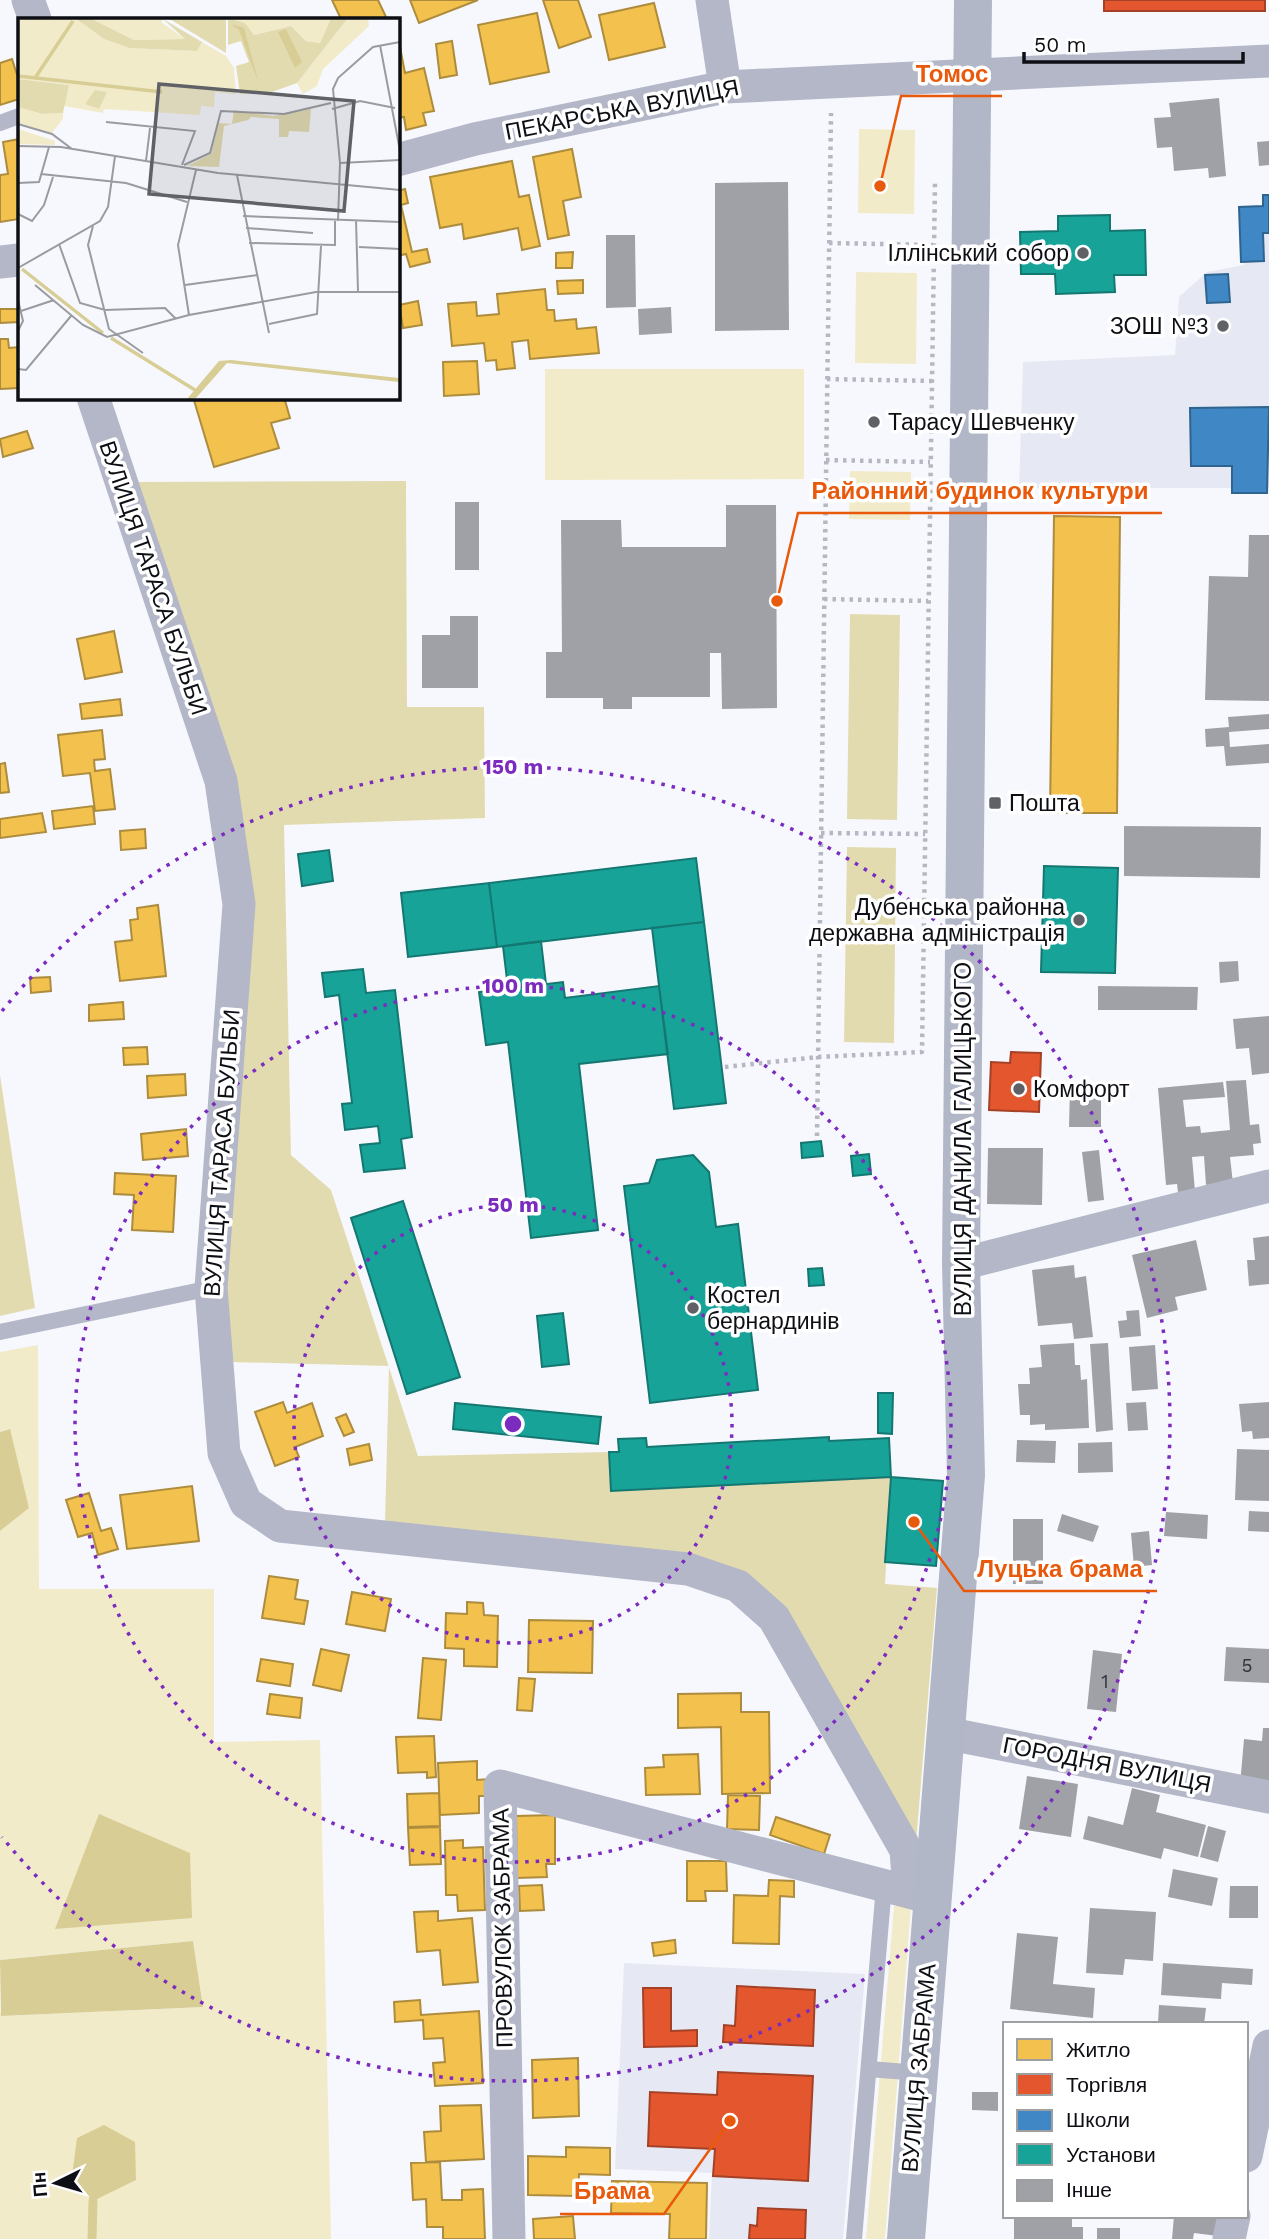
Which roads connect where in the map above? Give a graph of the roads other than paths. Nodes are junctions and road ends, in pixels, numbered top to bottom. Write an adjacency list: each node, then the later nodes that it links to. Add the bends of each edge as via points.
1 (28, 0): 4 (street)
2 (712, 0): 7 (street)
3 (973, 0): 6 (main road, ВУЛИЦЯ ДАНИЛА ГАЛИЦЬКОГО)
4 (35, 18)
5 (1269, 61): 6 (street, ПЕКАРСЬКА ВУЛИЦЯ)
6 (972, 74): 7 (street, ПЕКАРСЬКА ВУЛИЦЯ); 15 (main road, ВУЛИЦЯ ДАНИЛА ГАЛИЦЬКОГО)
7 (725, 87): 10 (street, ПЕКАРСЬКА ВУЛИЦЯ)
8 (18, 116): 9 (lane)
9 (0, 123)
10 (399, 159)
11 (18, 260): 12 (street)
12 (0, 262)
13 (94, 399): 16 (street, ВУЛИЦЯ ТАРАСА БУЛЬБИ, via 221,781 239,904)
14 (1269, 1186): 15 (street)
15 (961, 1264): 18 (main road, ВУЛИЦЯ ДАНИЛА ГАЛИЦЬКОГО, via 966,1475)
16 (211, 1288): 17 (lane); 20 (street, ВУЛИЦЯ ТАРАСА БУЛЬБИ, via 223,1453 246,1503 280,1526 688,1569 738,1586 774,1618 906,1850)
17 (0, 1332)
18 (946, 1733): 19 (street, ГОРОДНЯ ВУЛИЦЯ); 20 (main road, ВУЛИЦЯ ДАНИЛА ГАЛИЦЬКОГО)
19 (1269, 1797)
20 (908, 1892): 22 (lane); 23 (main road, ВУЛИЦЯ ЗАБРАМА); 26 (street, ПРОВУЛОК ЗАБРАМА, via 500,1786)
21 (1269, 2046): 24 (street)
22 (869, 2069): 23 (lane); 27 (lane)
23 (919, 2073): 28 (main road, ВУЛИЦЯ ЗАБРАМА)
24 (1248, 2146)
25 (1234, 2218): 29 (street)
26 (509, 2239)
27 (854, 2239)
28 (906, 2239)
29 (1229, 2239)

